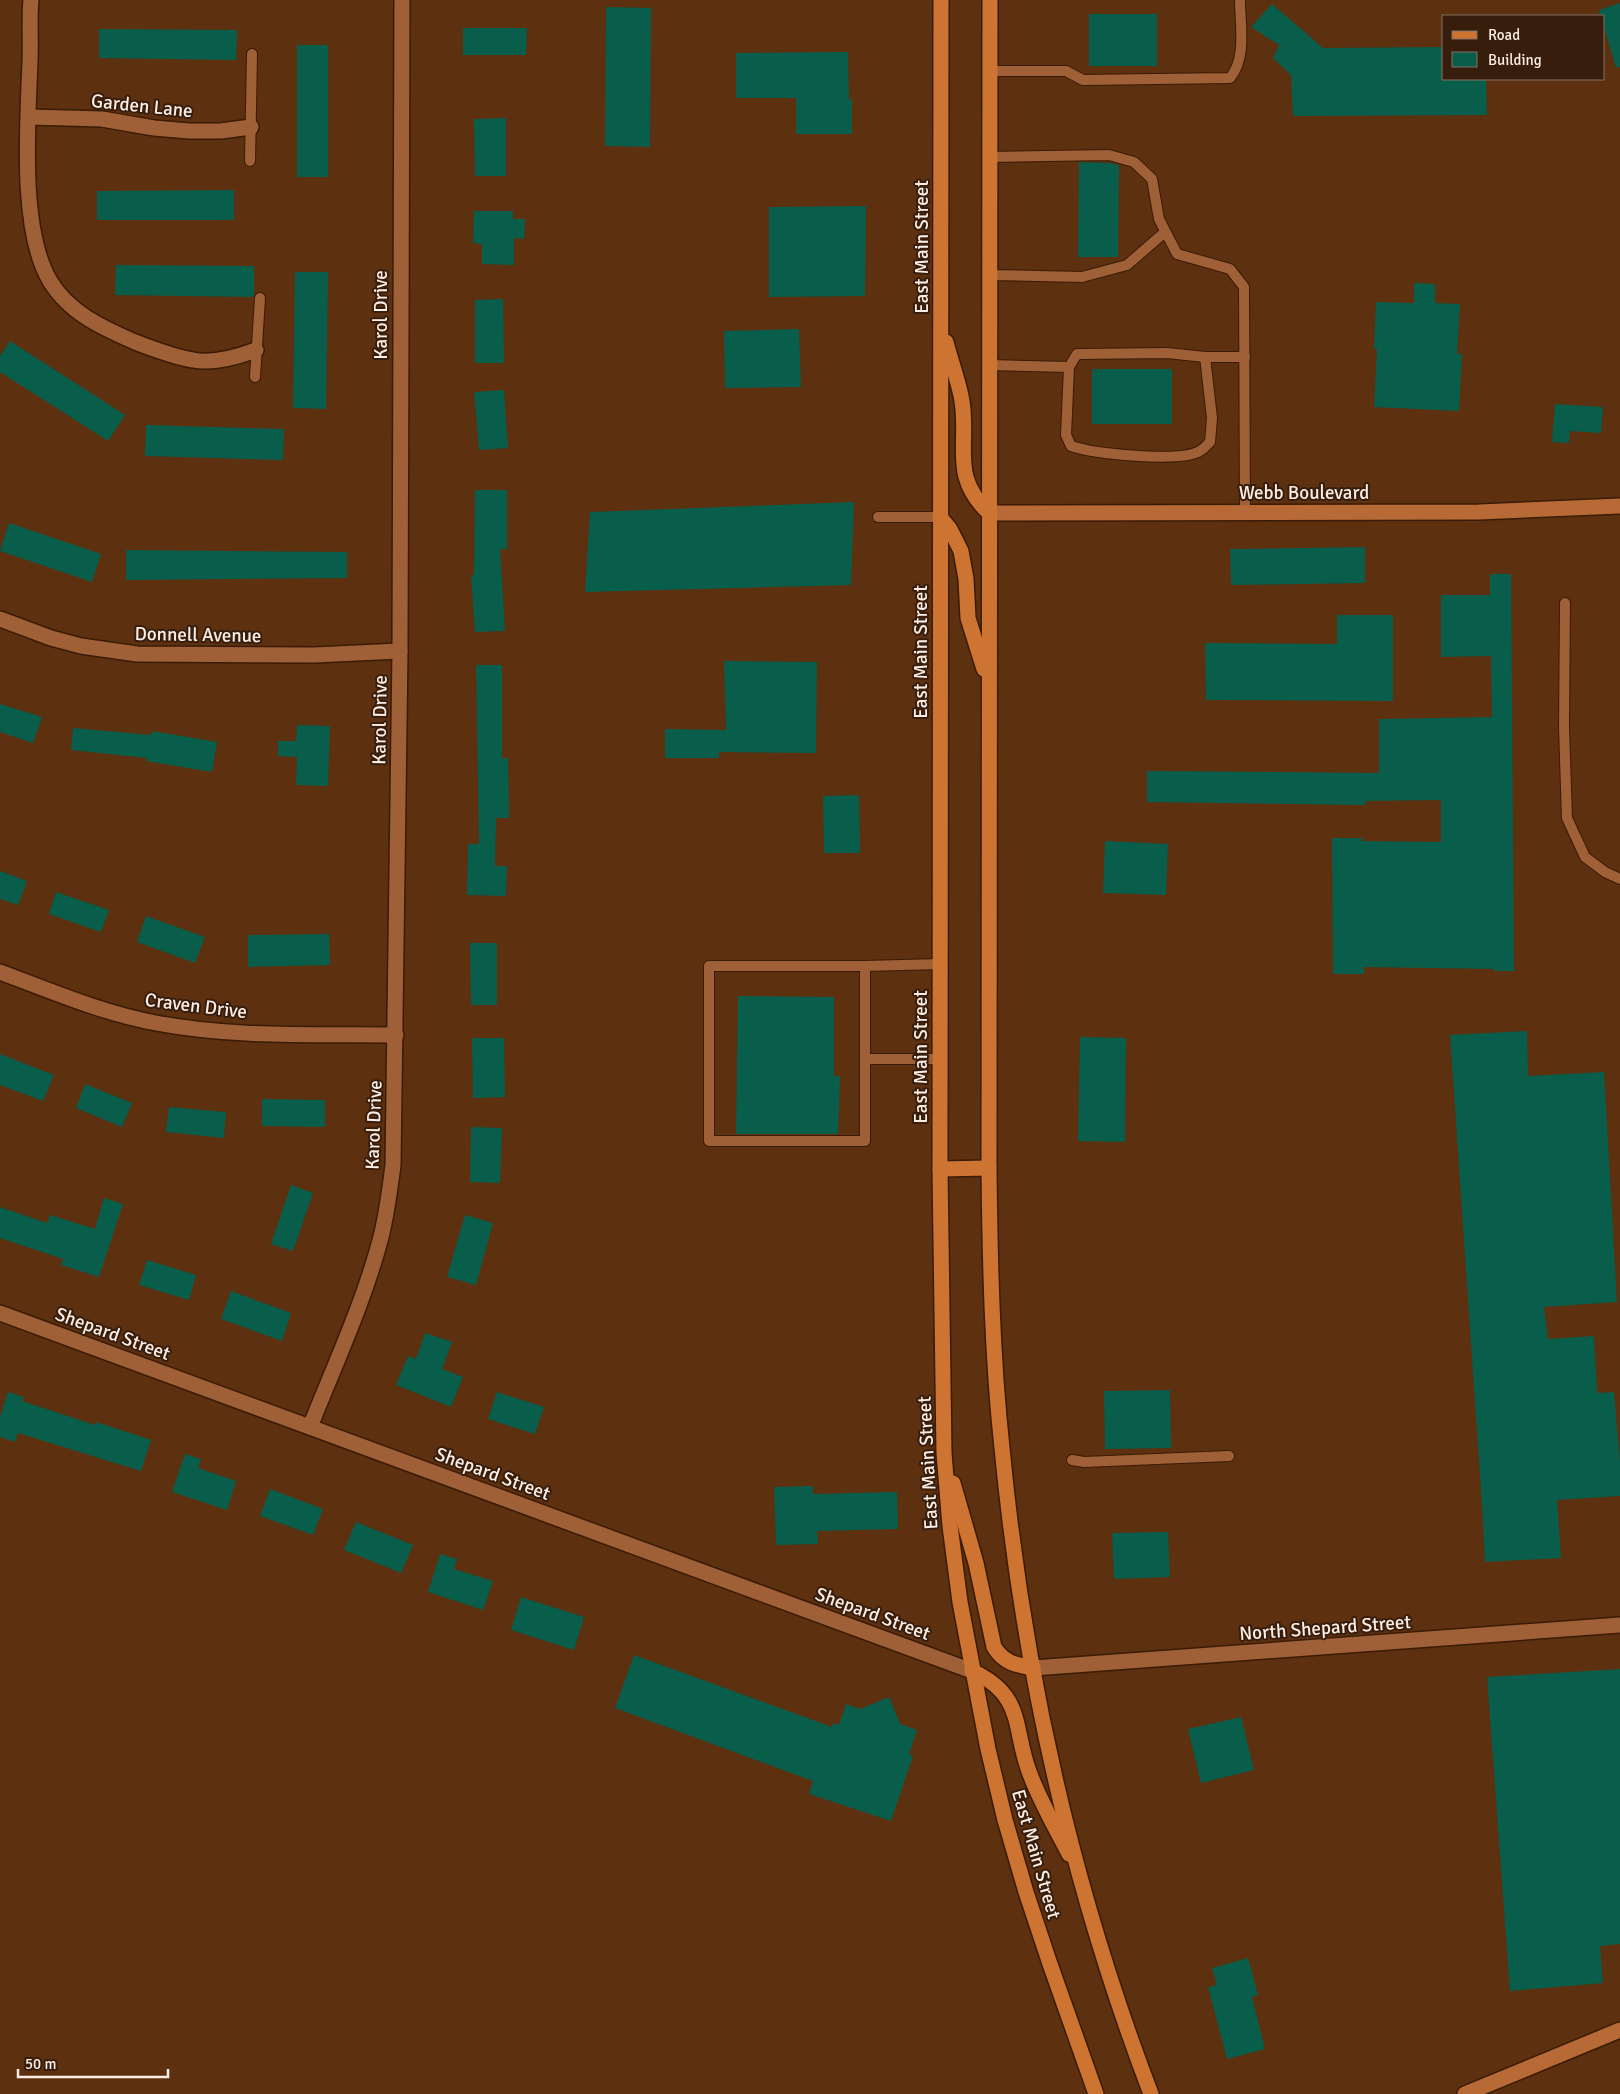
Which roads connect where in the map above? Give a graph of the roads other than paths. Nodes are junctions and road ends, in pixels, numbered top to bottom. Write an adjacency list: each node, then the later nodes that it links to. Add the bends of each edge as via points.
1 (30, 0): 8 (street)
2 (402, 0): 29 (street, Karol Drive)
3 (941, 0): 15 (main road, East Main Street)
4 (990, 0): 7 (main road, East Main Street)
5 (1240, 0): 7 (lane, via 1240,52 1236,71 1230,78 1083,80 1066,71)
6 (252, 54): 9 (lane)
7 (989, 71): 10 (main road, East Main Street)
8 (28, 117): 9 (street, Garden Lane, via 102,119 189,131); 16 (street, via 33,228 42,265 62,297 92,322 141,344 193,360 239,356)
9 (251, 127): 11 (lane)
10 (989, 157): 12 (lane, via 1108,155 1134,162 1152,179 1159,219); 13 (main road, East Main Street)
11 (250, 161)
12 (1165, 232): 13 (lane, via 1127,265 1082,277); 18 (lane, via 1177,254 1230,269 1244,287)
13 (989, 275): 19 (main road, East Main Street)
14 (260, 298): 16 (lane)
15 (940, 323): 23 (main road, via 962,400 964,474 973,496); 26 (main road, East Main Street)
16 (256, 350): 21 (lane)
17 (1205, 356): 18 (lane); 20 (lane, via 1077,354); 20 (lane, via 1212,418 1210,442 1198,452 1172,457 1087,452 1071,446 1066,434)
18 (1245, 357): 24 (lane)
19 (989, 365): 20 (lane); 23 (main road, East Main Street)
20 (1069, 367)
21 (255, 377)
22 (1620, 506): 24 (street, Webb Boulevard, via 1488,512)
23 (989, 512): 24 (street, Webb Boulevard); 30 (main road, East Main Street)
24 (1245, 512)
25 (878, 517): 26 (lane)
26 (940, 517): 30 (main road, via 961,551 968,618); 32 (main road, East Main Street)
27 (1565, 602): 31 (lane, via 1567,818 1585,857)
28 (0, 619): 29 (street, Donnell Avenue, via 81,646 138,654 314,655)
29 (400, 651): 35 (street, Karol Drive)
30 (989, 685): 38 (main road, East Main Street)
31 (1620, 879)
32 (940, 964): 33 (lane); 37 (main road, East Main Street)
33 (865, 966): 36 (lane); 36 (lane, via 709,966 709,1141 865,1141)
34 (0, 972): 35 (street, Craven Drive, via 135,1018 193,1029)
35 (396, 1035): 41 (street, Karol Drive, via 393,1165 383,1226 370,1274)
36 (865, 1059): 37 (lane)
37 (940, 1059): 39 (main road, East Main Street)
38 (989, 1168): 39 (main road); 46 (main road, East Main Street, via 991,1300 1002,1448)
39 (940, 1169): 42 (main road, East Main Street)
40 (0, 1313): 41 (street, Shepard Street)
41 (310, 1427): 47 (street, Shepard Street)
42 (944, 1453): 46 (main road, via 976,1562 994,1647 1008,1662); 47 (main road, East Main Street, via 950,1526)
43 (1229, 1456): 44 (lane)
44 (1072, 1460)
45 (1620, 1625): 46 (street, North Shepard Street)
46 (1033, 1668): 48 (main road, East Main Street, via 1048,1745)
47 (972, 1671): 48 (main road, via 996,1685 1012,1706 1036,1791); 50 (main road, East Main Street, via 1016,1856)
48 (1081, 1877): 51 (main road, East Main Street, via 1118,2001)
49 (1620, 2030): 52 (street)
50 (1096, 2094)
51 (1151, 2094)
52 (1465, 2094)

